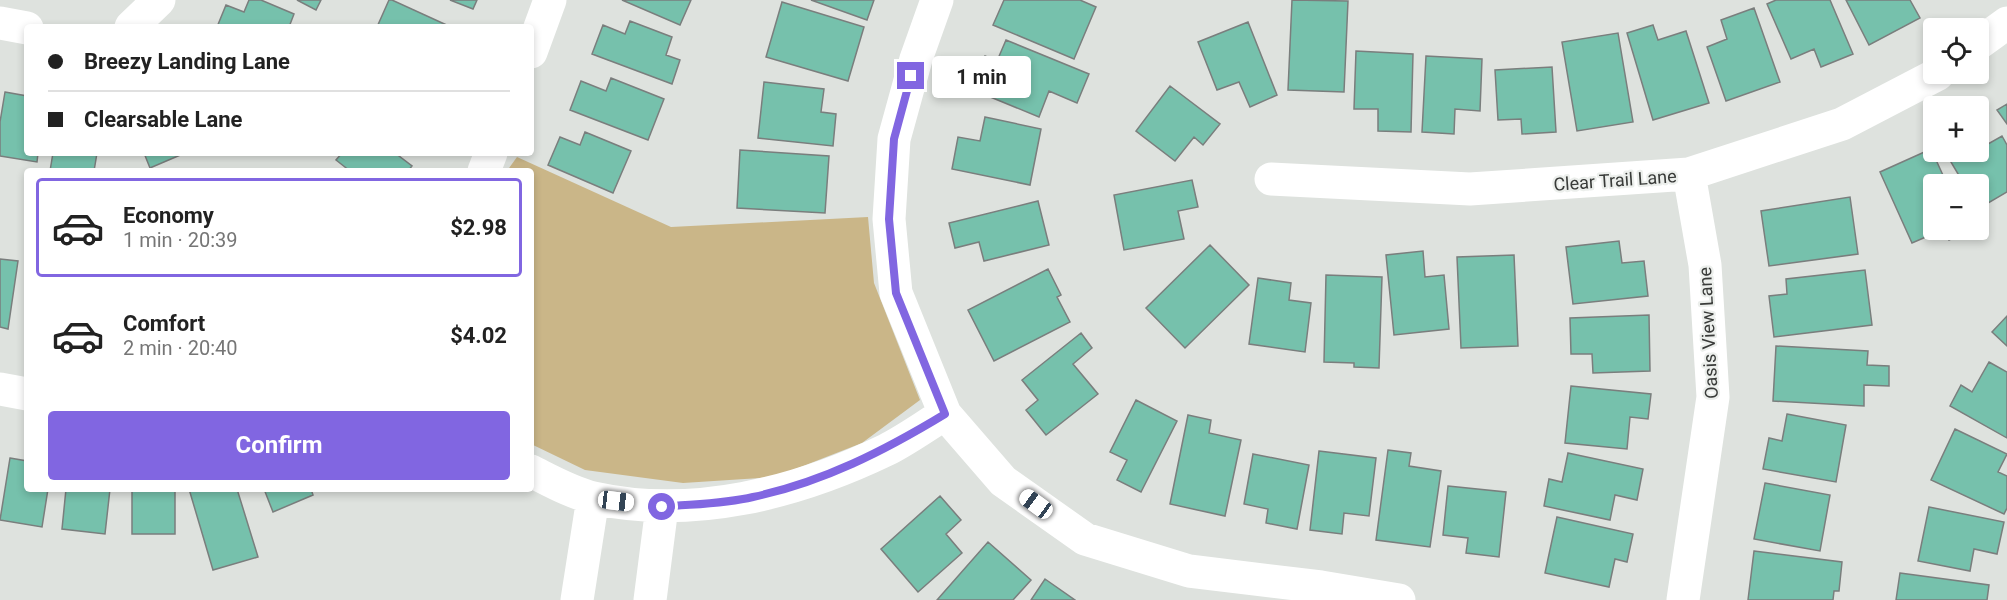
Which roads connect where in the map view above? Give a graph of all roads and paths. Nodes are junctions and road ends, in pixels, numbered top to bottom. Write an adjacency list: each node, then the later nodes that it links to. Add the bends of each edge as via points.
1 (159, 0): 6 (street)
2 (550, 0): 9 (street)
3 (937, 0): 15 (street, via 894,139 889,219 896,293)
4 (0, 23): 7 (street)
5 (2007, 23): 8 (street)
6 (134, 24)
7 (24, 27)
8 (1989, 36)
9 (534, 44)
10 (1923, 82): 11 (street, Clear Trail Lane, via 1842,124)
11 (1689, 174): 12 (street, Clear Trail Lane, via 1470,189); 22 (street, Oasis View Lane, via 1706,265 1713,397)
12 (1271, 179)
13 (0, 390): 14 (street)
14 (24, 393)
15 (945, 414): 18 (street, via 888,449 824,477 752,498); 21 (street, via 1003,481 1085,539 1189,571)
16 (534, 472): 17 (street)
17 (593, 498): 18 (street); 19 (street)
18 (662, 507): 20 (street)
19 (577, 600)
20 (650, 600)
21 (1399, 600)
22 (1683, 600)

